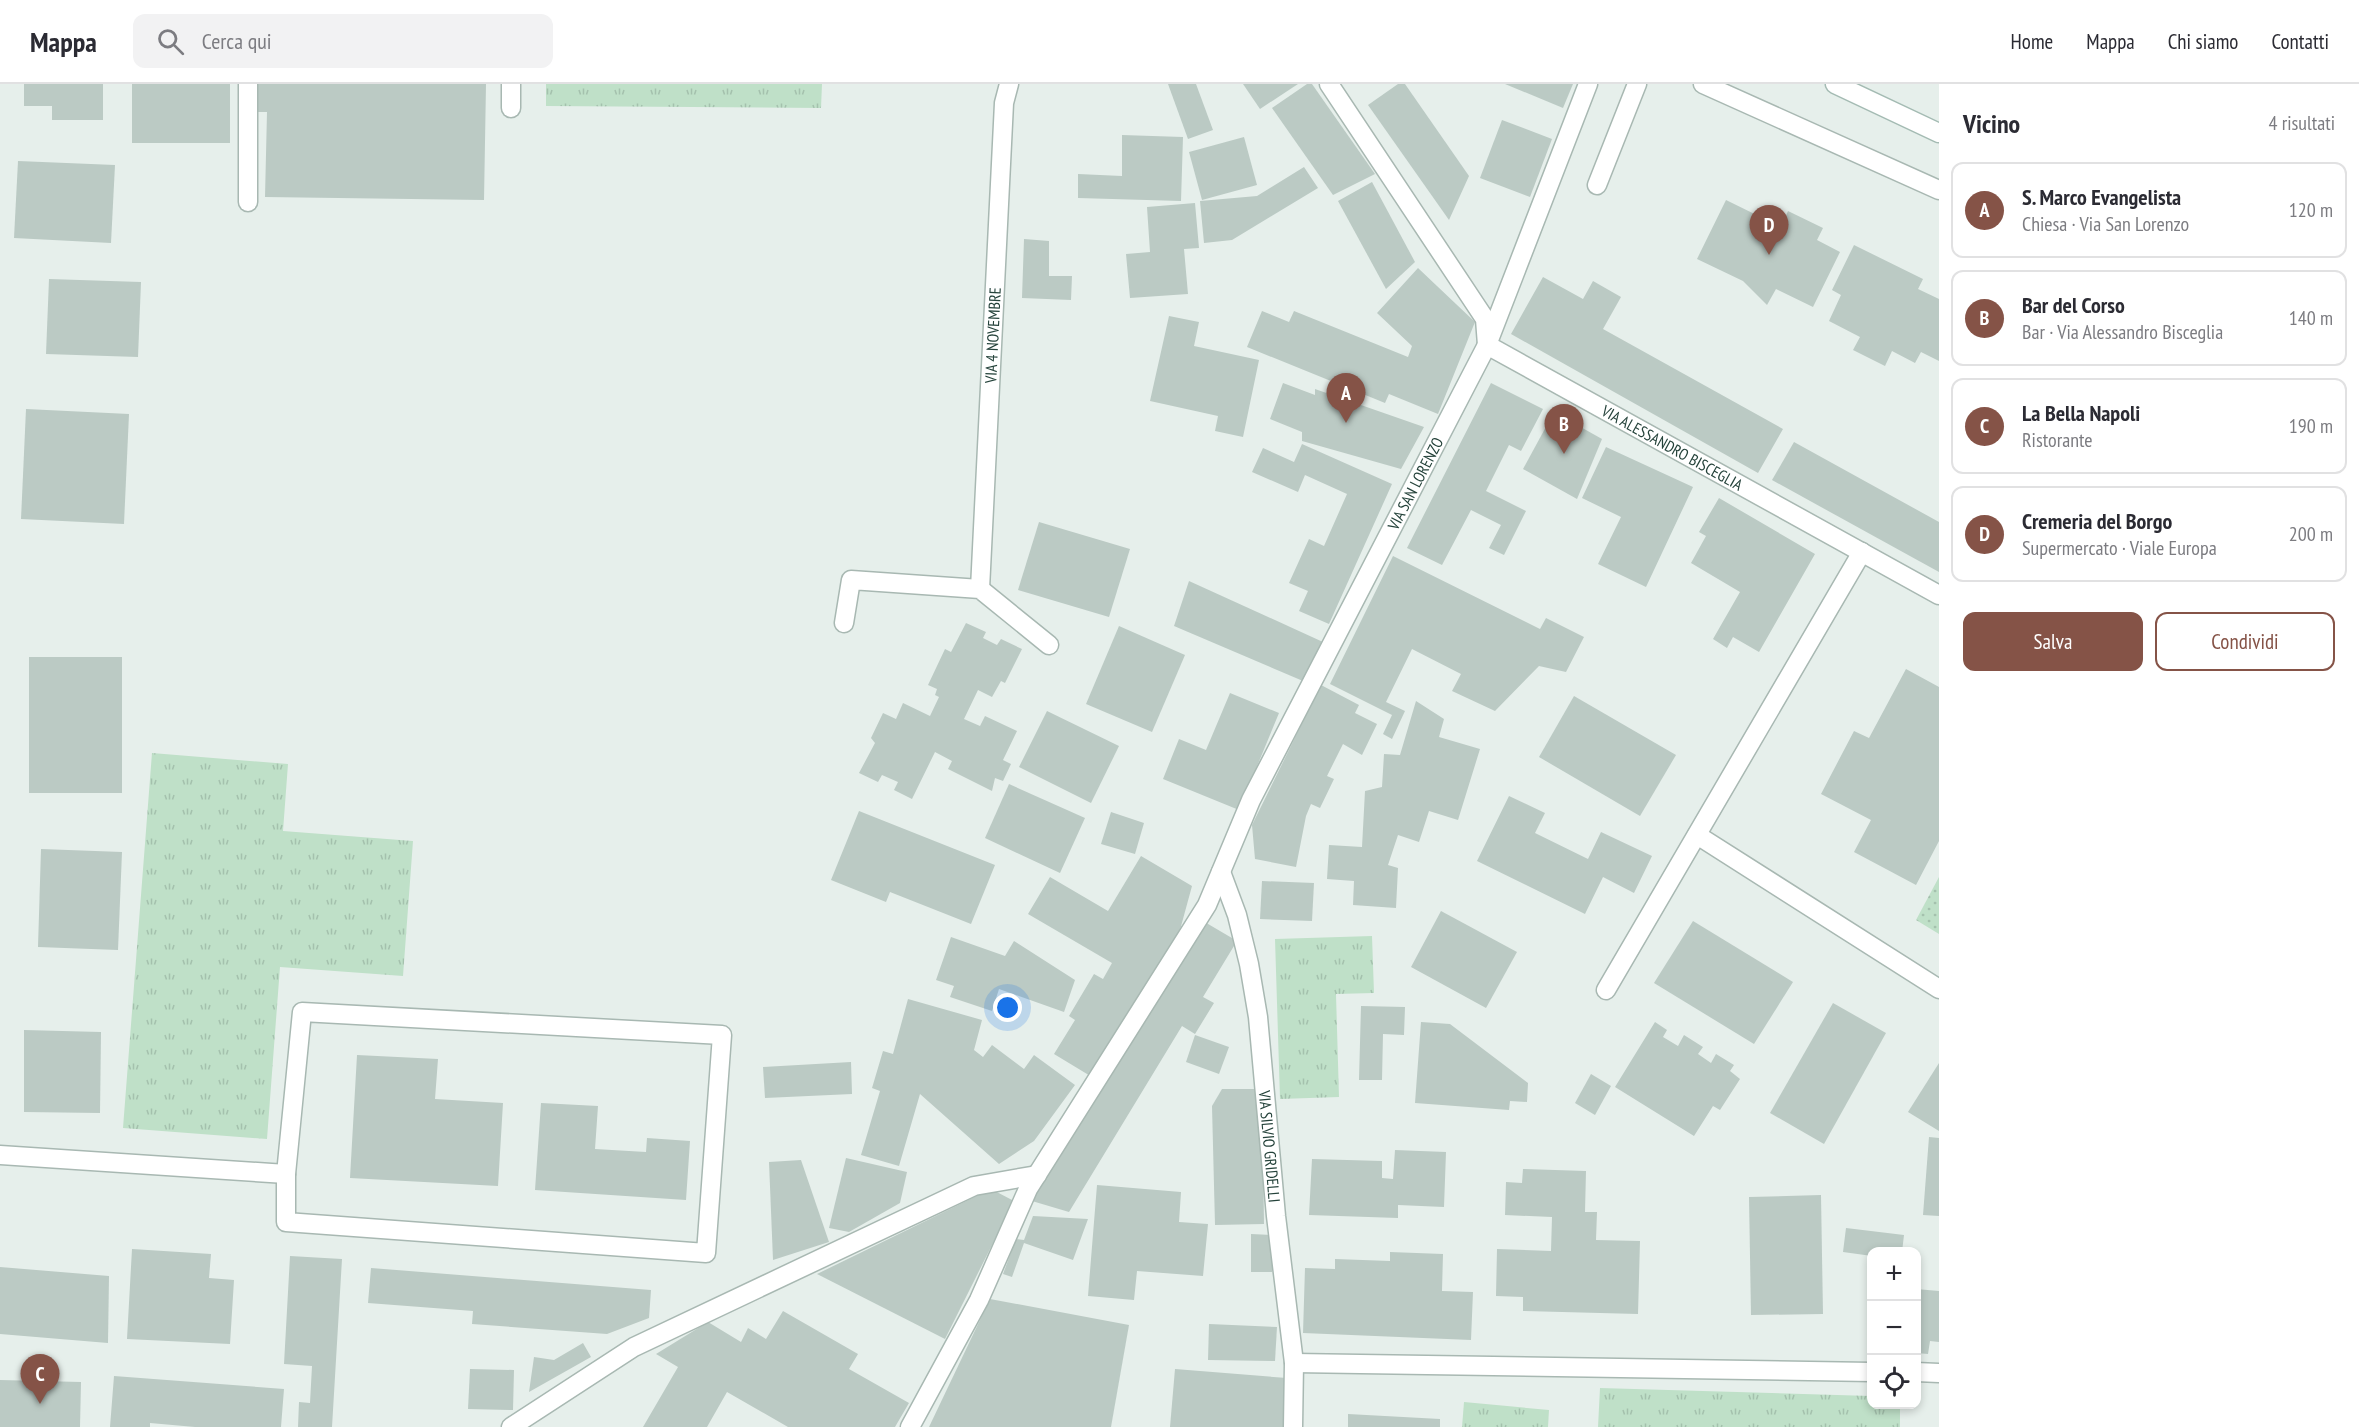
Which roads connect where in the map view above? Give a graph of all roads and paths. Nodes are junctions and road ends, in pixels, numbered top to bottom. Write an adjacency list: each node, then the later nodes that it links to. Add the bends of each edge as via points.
1 (248, 84): 13 (street)
2 (511, 84): 9 (street)
3 (1009, 84): 16 (street, VIA 4 NOVEMBRE, via 1004,103)
4 (1329, 84): 14 (street, via 1485,319)
5 (1588, 84): 14 (street, VIA SAN LORENZO)
6 (1637, 84): 11 (street)
7 (1703, 84): 12 (street)
8 (1835, 84): 10 (street)
9 (511, 108)
10 (1939, 133)
11 (1597, 185)
12 (1939, 190)
13 (248, 202)
14 (1487, 345): 15 (street, VIA ALESSANDRO BISCEGLIA); 21 (street, VIA SAN LORENZO, via 1251,800)
15 (1862, 552): 17 (street, VIA ALESSANDRO BISCEGLIA); 20 (street)
16 (980, 589): 18 (street, via 851,579); 19 (street)
17 (1939, 595)
18 (844, 623)
19 (1049, 645)
20 (1697, 835): 22 (street); 23 (street)
21 (1221, 872): 26 (street, VIA SAN LORENZO, via 1207,904); 27 (street, VIA SILVIO GRIDELLI, via 1249,964 1258,1017)
22 (1939, 989)
23 (1606, 990)
24 (0, 1155): 25 (street)
25 (286, 1174): 25 (street, via 286,1222 706,1253 722,1035 302,1012)
26 (1037, 1175): 31 (street, via 974,1186 634,1347); 32 (street, VIA SAN LORENZO, via 979,1300)
27 (1294, 1363): 28 (street); 33 (street, VIA SILVIO GRIDELLI)
28 (1867, 1372)
29 (1921, 1372): 30 (street)
30 (1939, 1373)
31 (511, 1427)
32 (910, 1427)
33 (1293, 1427)

